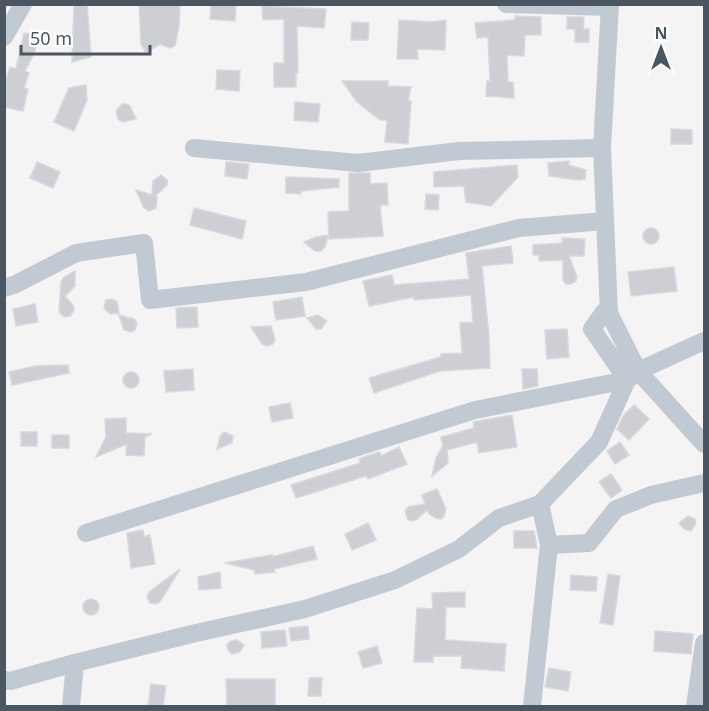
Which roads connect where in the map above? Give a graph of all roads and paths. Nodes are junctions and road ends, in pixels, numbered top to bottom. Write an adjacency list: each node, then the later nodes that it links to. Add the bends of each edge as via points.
1 (23, 4): 4 (street)
2 (506, 4): 3 (street)
3 (610, 6): 6 (street)
4 (4, 38)
5 (194, 148): 6 (street, via 358,163 459,151)
6 (602, 148): 7 (street)
7 (605, 221): 8 (street, via 519,228 306,282 150,300 144,243 76,253); 10 (street, via 609,313 604,312 592,329)
8 (4, 288)
9 (705, 340): 10 (street)
10 (632, 375): 11 (street); 13 (street, via 599,442); 14 (street, via 475,410)
11 (705, 444)
12 (705, 483): 15 (street, via 651,495 615,509 589,543)
13 (540, 504): 15 (street); 17 (street, via 499,518 459,549 395,580 305,609)
14 (86, 533)
15 (549, 544): 20 (street)
16 (705, 643): 21 (street)
17 (75, 663): 18 (street); 19 (street)
18 (4, 680)
19 (71, 706)
20 (532, 706)
21 (695, 706)

